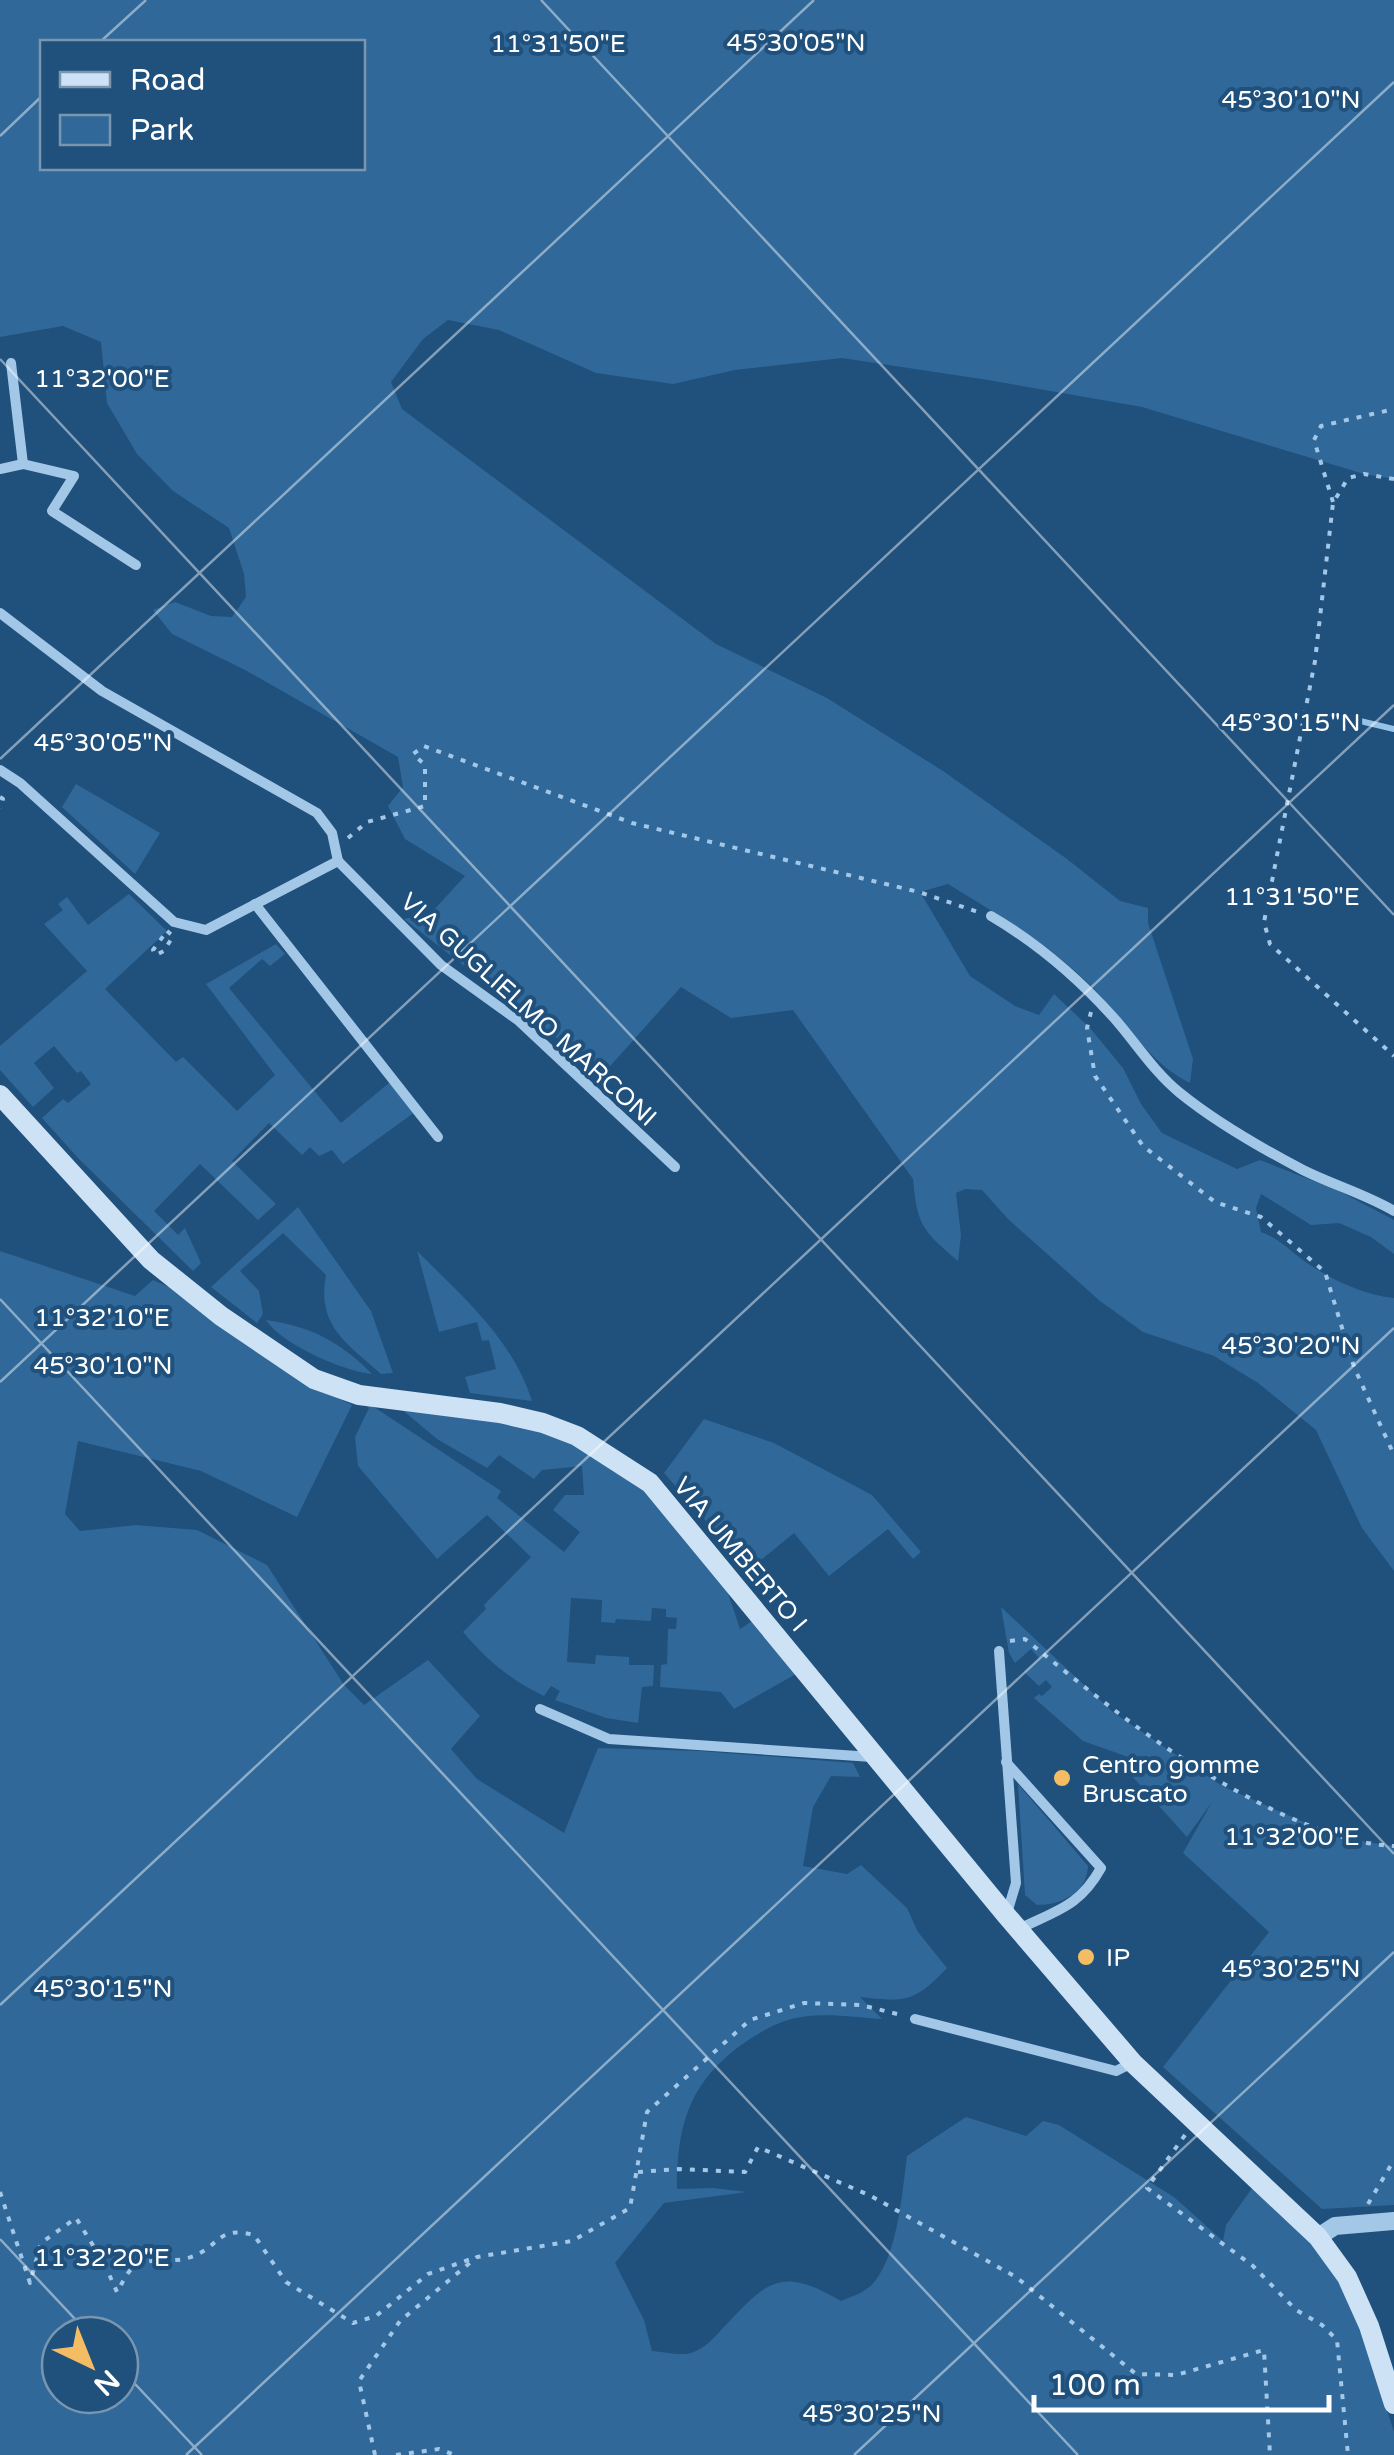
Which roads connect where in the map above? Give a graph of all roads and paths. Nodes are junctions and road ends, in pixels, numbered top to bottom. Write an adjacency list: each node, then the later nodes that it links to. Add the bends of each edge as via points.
1 (11, 363): 3 (street)
2 (1394, 409): 6 (path, via 1321,426 1314,440)
3 (23, 464): 4 (street); 7 (street, via 74,476 52,511)
4 (0, 468)
5 (1394, 480): 6 (path, via 1348,478)
6 (1333, 503): 17 (path, via 1315,660 1265,932)
7 (136, 565)
8 (0, 613): 12 (street, via 102,691 316,814 332,833)
9 (0, 770): 13 (street, via 174,922 206,930)
10 (0, 797): 11 (path)
11 (0, 808)
12 (338, 861): 13 (street); 14 (path, via 349,834 367,822 425,806 425,765 413,754 424,746 632,823 919,892); 20 (street, VIA GUGLIELMO MARCONI, via 442,965 519,1022)
13 (255, 904): 19 (street)
14 (990, 916): 16 (street, via 1027,937)
15 (173, 936): 15 (path, via 164,951 156,955 167,931)
16 (1094, 999): 21 (street, via 1160,1074 1220,1122); 22 (path, via 1087,1028 1095,1076 1143,1146 1215,1202 1261,1216 1325,1272 1354,1368)
17 (1394, 1056)
18 (0, 1095): 25 (main road, VIA UMBERTO I, via 152,1260 314,1379 359,1394 543,1423 592,1444 650,1483)
19 (438, 1137)
20 (675, 1167)
21 (1394, 1210)
22 (1394, 1455)
23 (999, 1651): 26 (street); 27 (path, via 1025,1638 1114,1713 1222,1786 1340,1838)
24 (540, 1709): 25 (street, via 608,1738)
25 (878, 1757): 28 (main road, VIA UMBERTO I)
26 (1005, 1761): 28 (street, via 1016,1882); 28 (street, via 1101,1868 1088,1892 1069,1906)
27 (1394, 1846)
28 (1012, 1922): 30 (main road, VIA UMBERTO I)
29 (915, 2019): 30 (street, via 1116,2070); 33 (path, via 862,2005 804,2003 750,2020 647,2112)
30 (1133, 2063): 31 (main road, VIA UMBERTO I)
31 (1195, 2120): 37 (main road, VIA UMBERTO I); 44 (path, via 1147,2188 1253,2266 1337,2340)
32 (1394, 2160): 35 (path)
33 (638, 2172): 38 (path, via 630,2208 572,2241); 43 (path, via 744,2172 758,2147 871,2196 1016,2277 1136,2374 1176,2374 1264,2350)
34 (0, 2192): 38 (path, via 30,2282 41,2243 76,2218 117,2292 132,2268 157,2258 186,2259 236,2230 254,2235 286,2282 353,2322 376,2316 428,2274)
35 (1366, 2208)
36 (1394, 2221): 37 (street, via 1335,2226)
37 (1318, 2238): 39 (main road, VIA UMBERTO I, via 1354,2294)
38 (477, 2257): 40 (path, via 400,2321 359,2381)
39 (1394, 2404)
40 (375, 2455)
41 (396, 2455): 42 (path, via 440,2449)
42 (455, 2455)
43 (1270, 2455)
44 (1348, 2455)

